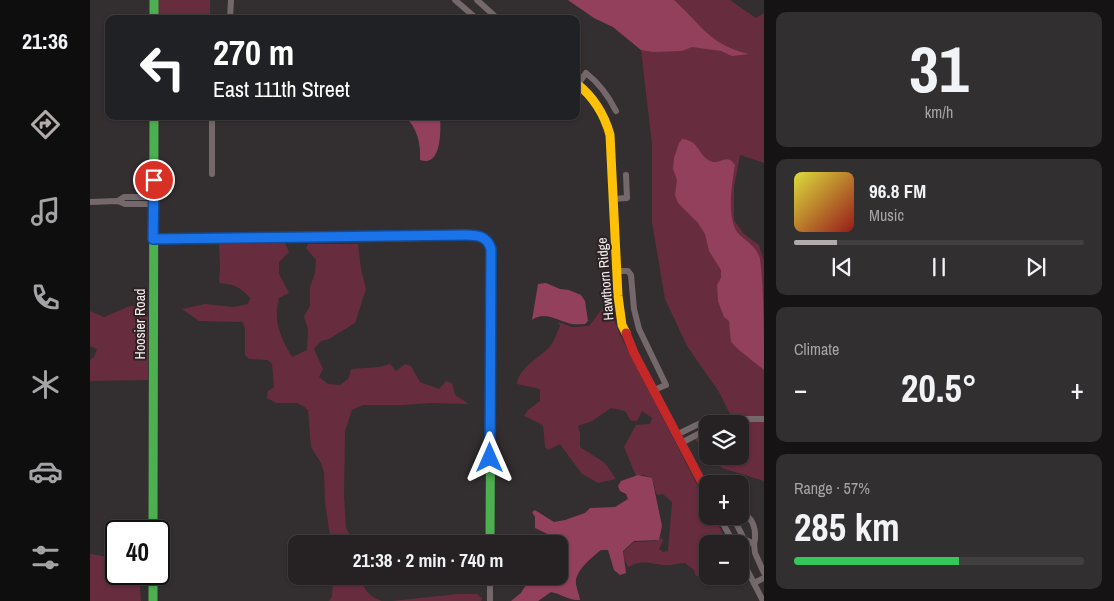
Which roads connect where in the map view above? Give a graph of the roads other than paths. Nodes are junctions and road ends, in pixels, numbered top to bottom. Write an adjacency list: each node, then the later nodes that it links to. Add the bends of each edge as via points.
1 (154, 0): 5 (street)
2 (231, 0): 6 (street)
3 (455, 0): 7 (street)
4 (477, 0): 8 (street)
5 (154, 15)
6 (230, 15)
7 (472, 15)
8 (494, 15)
9 (580, 80): 11 (street, via 586,73 598,83)
10 (580, 86): 16 (street, Hawthorn Ridge, via 598,104 608,125)
11 (616, 111)
12 (154, 120): 17 (street, Hoosier Road)
13 (212, 120): 14 (street)
14 (212, 174)
15 (626, 175): 16 (street, via 627,198)
16 (613, 199): 20 (street, Hawthorn Ridge)
17 (154, 200): 18 (street, via 124,197 118,201); 19 (street, Hoosier Road)
18 (90, 202)
19 (153, 239): 30 (street, Hoosier Road); 32 (street, via 466,235 481,236 488,241 491,249)
20 (617, 271): 21 (street, Hawthorn Ridge, via 622,325); 21 (street, via 628,271 631,275 639,328 666,385)
21 (654, 390): 25 (street, Hawthorn Ridge)
22 (749, 419): 23 (street)
23 (764, 419)
24 (699, 424): 25 (street)
25 (676, 434): 27 (street, Hawthorn Ridge)
26 (699, 434): 27 (street)
27 (681, 443): 28 (street, Hawthorn Ridge)
28 (699, 477)
29 (749, 519): 33 (street, via 756,531)
30 (153, 520)
31 (737, 525): 33 (street, via 744,539)
32 (490, 535)
33 (754, 544): 34 (street)
34 (760, 564): 35 (street); 36 (street)
35 (749, 569)
36 (764, 573)
37 (749, 574): 39 (street)
38 (764, 578): 39 (street)
39 (754, 583): 44 (street)
40 (153, 585): 42 (street)
41 (490, 585): 43 (street)
42 (153, 601)
43 (490, 601)
44 (763, 601)

